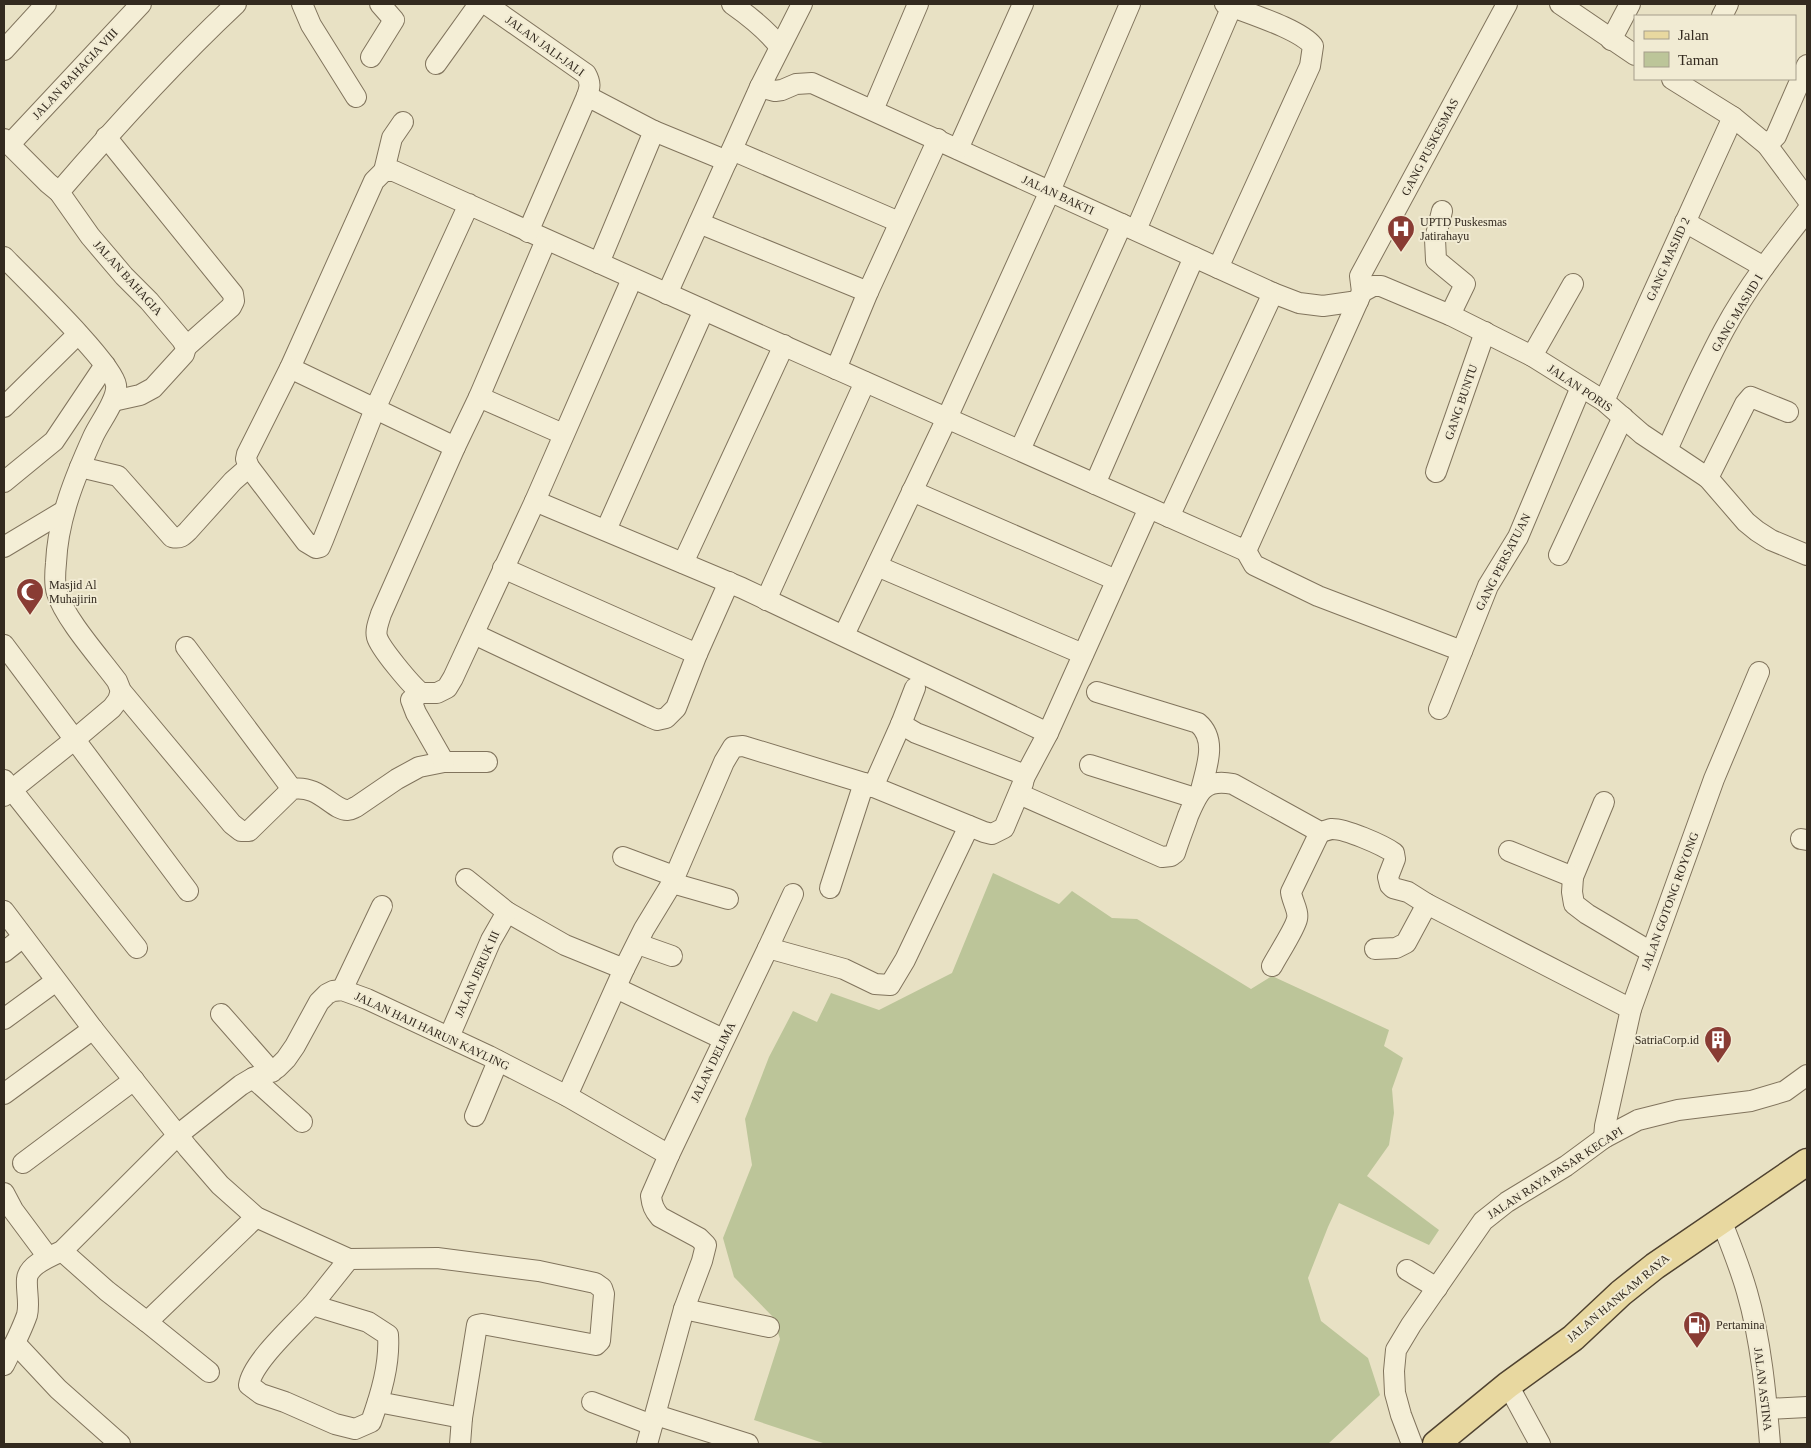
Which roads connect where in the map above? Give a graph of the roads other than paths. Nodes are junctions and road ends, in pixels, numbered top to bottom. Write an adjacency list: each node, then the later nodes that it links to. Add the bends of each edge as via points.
1 (46, 4): 19 (street)
2 (140, 4): 35 (street, JALAN BAHAGIA VIII)
3 (224, 4): 33 (street, via 197,41)
4 (302, 4): 28 (street, via 311,25)
5 (380, 4): 21 (street, via 394,20)
6 (479, 4): 22 (street)
7 (486, 4): 27 (street, JALAN JALI-JALI, via 586,74 590,80)
8 (732, 4): 18 (street, via 750,16)
9 (802, 4): 18 (street)
10 (918, 4): 29 (street)
11 (1023, 4): 37 (street)
12 (1130, 4): 40 (street)
13 (1507, 4): 61 (street, GANG PUSKESMAS, via 1360,276)
14 (1560, 4): 17 (street)
15 (1630, 4): 17 (street)
16 (1228, 5): 49 (street); 55 (street, via 1296,33 1308,39 1313,46 1310,66)
17 (1611, 40): 20 (street)
18 (779, 46): 26 (street)
19 (4, 50)
20 (1634, 54)
21 (371, 57)
22 (436, 64)
23 (1807, 65): 36 (street, via 1776,136)
24 (1675, 80): 25 (street)
25 (1692, 85): 30 (street)
26 (760, 86): 29 (street, JALAN BAKTI, via 782,90 796,84 812,83); 38 (street)
27 (587, 96): 32 (street); 50 (street)
28 (356, 97)
29 (873, 110): 34 (street, JALAN BAKTI)
30 (1733, 117): 36 (street); 47 (street, GANG MASJID 2)
31 (404, 122): 39 (street, via 392,138)
32 (654, 131): 38 (street); 53 (street)
33 (106, 137): 41 (street); 67 (street, via 233,294 231,308)
34 (938, 139): 37 (street, JALAN BAKTI); 46 (street)
35 (7, 142): 41 (street, JALAN BAHAGIA)
36 (1768, 145): 42 (street)
37 (958, 148): 40 (street, JALAN BAKTI)
38 (729, 156): 46 (street); 48 (street)
39 (384, 171): 43 (street, via 394,171); 70 (street, via 374,181)
40 (1050, 191): 49 (street, JALAN BAKTI); 81 (street)
41 (58, 192): 67 (street, JALAN BAHAGIA, via 90,236)
42 (1807, 199)
43 (469, 204): 50 (street); 78 (street)
44 (1442, 211): 63 (street, via 1435,239 1436,260 1466,284)
45 (1807, 211): 54 (street, GANG MASJID I)
46 (899, 222): 58 (street)
47 (1685, 222): 54 (street); 76 (street, GANG MASJID 2)
48 (699, 223): 58 (street); 60 (street)
49 (1129, 227): 52 (street, JALAN BAKTI); 84 (street)
50 (537, 236): 53 (street); 74 (street)
51 (4, 257): 65 (street)
52 (1194, 257): 55 (street, JALAN BAKTI); 91 (street)
53 (599, 264): 56 (street)
54 (1764, 267): 85 (street, GANG MASJID I, via 1725,329)
55 (1218, 268): 59 (street, JALAN BAKTI)
56 (632, 279): 60 (street); 82 (street)
57 (1573, 284): 68 (street)
58 (868, 292): 71 (street)
59 (1273, 293): 61 (street, JALAN BAKTI, via 1299,303 1323,306); 96 (street)
60 (667, 294): 62 (street)
61 (1360, 296): 63 (street, JALAN PORIS, via 1372,286 1382,286); 99 (street, GANG PUSKESMAS)
62 (704, 310): 66 (street); 97 (street)
63 (1450, 315): 64 (street, JALAN PORIS)
64 (1485, 332): 68 (street, JALAN PORIS); 88 (street, GANG BUNTU)
65 (78, 334): 69 (street); 77 (street)
66 (784, 346): 71 (street); 102 (street)
67 (186, 348): 75 (street, via 153,388 140,396)
68 (1532, 356): 73 (street, JALAN PORIS)
69 (105, 365): 75 (street, via 116,386); 90 (street, via 54,441)
70 (290, 368): 78 (street); 86 (street, via 247,454)
71 (836, 369): 72 (street)
72 (865, 382): 81 (street); 107 (street)
73 (1581, 387): 76 (street, JALAN PORIS); 112 (street, GANG PERSATUAN, via 1518,538 1488,586)
74 (479, 398): 82 (street); 83 (street)
75 (113, 401): 87 (street)
76 (1604, 401): 80 (street, JALAN PORIS)
77 (4, 407)
78 (375, 409): 83 (street); 86 (street, via 320,547 306,542)
79 (1788, 412): 89 (street, via 1751,397)
80 (1623, 417): 85 (street, JALAN PORIS); 100 (street)
81 (948, 418): 84 (street); 92 (street)
82 (563, 434): 93 (street)
83 (455, 447): 119 (street, via 380,614 377,628 377,638 411,685)
84 (1020, 450): 91 (street)
85 (1667, 450): 89 (street, JALAN PORIS)
86 (250, 466): 87 (street, via 182,537 177,538 118,476)
87 (80, 467): 95 (street)
88 (1436, 472)
89 (1708, 478): 101 (street, JALAN PORIS, via 1757,531)
90 (4, 482)
91 (1095, 484): 94 (street)
92 (912, 491): 103 (street); 105 (street)
93 (535, 501): 97 (street); 104 (street)
94 (1149, 508): 96 (street); 105 (street)
95 (64, 511): 98 (street); 117 (street, via 57,543 56,592 62,606)
96 (1169, 517): 99 (street)
97 (606, 530): 102 (street)
98 (4, 547)
99 (1246, 551): 112 (street, via 1254,565 1310,592)
100 (1559, 555)
101 (1807, 555)
102 (683, 563): 106 (street)
103 (877, 566): 109 (street); 114 (street)
104 (503, 568): 108 (street); 113 (street)
105 (1116, 580): 114 (street)
106 (730, 582): 107 (street); 113 (street)
107 (766, 600): 109 (street)
108 (474, 634): 113 (street, via 657,720 666,718 676,708); 119 (street, via 446,688 437,693)
109 (844, 635): 122 (street)
110 (4, 645): 123 (street)
111 (186, 647): 130 (street)
112 (1462, 651): 120 (street, GANG PERSATUAN)
113 (698, 654)
114 (1083, 654): 122 (street)
115 (1759, 672): 154 (street, JALAN GOTONG ROYONG, via 1714,779)
116 (915, 688): 121 (street)
117 (121, 691): 123 (street, via 112,708); 130 (street, via 241,831 254,827)
118 (1097, 692): 131 (street, via 1198,723 1204,728 1210,744 1209,757)
119 (421, 693): 124 (street, via 411,700 412,704)
120 (1439, 709)
121 (901, 724): 127 (street); 128 (street, via 916,733 1016,770)
122 (1048, 732): 128 (street)
123 (74, 740): 129 (street); 141 (street)
124 (444, 762): 125 (street); 130 (street, via 419,767 348,810 307,788)
125 (487, 762)
126 (1090, 765): 131 (street)
127 (868, 785): 133 (street); 139 (street, via 743,746 733,748); 140 (street)
128 (1022, 786): 131 (street, via 1162,857 1175,853); 133 (street, via 1004,828 992,834)
129 (6, 788): 150 (street)
130 (292, 789)
131 (1198, 794): 134 (street, via 1210,784 1233,784)
132 (1604, 802): 137 (street)
133 (968, 826): 151 (street, via 890,985 875,984 844,968)
134 (1320, 832): 144 (street, via 1340,830 1394,853 1388,877 1390,885); 156 (street, via 1291,892 1297,919)
135 (1509, 851): 137 (street)
136 (623, 857): 139 (street)
137 (1573, 877): 154 (street, via 1574,904)
138 (466, 879): 147 (street)
139 (673, 880): 143 (street); 149 (street)
140 (830, 888)
141 (188, 891)
142 (793, 894): 151 (street, JALAN DELIMA)
143 (728, 899)
144 (1427, 904): 152 (street, via 1406,943 1396,948); 161 (street)
145 (382, 906): 160 (street)
146 (4, 911): 148 (street)
147 (508, 912): 157 (street, via 565,945); 165 (street, JALAN JERUK III, via 490,940)
148 (23, 937): 153 (street); 158 (street)
149 (638, 944): 155 (street); 157 (street)
150 (137, 948)
151 (768, 948): 166 (street, JALAN DELIMA)
152 (1375, 949)
153 (4, 952)
154 (1651, 952): 161 (street, JALAN GOTONG ROYONG)
155 (672, 956)
156 (1272, 966)
157 (624, 969): 159 (street)
158 (56, 981): 163 (street); 164 (street)
159 (616, 988): 166 (street); 172 (street)
160 (342, 990): 165 (street, JALAN HAJI HARUN KAYLING); 168 (street, JALAN HAJI HARUN KAYLING, via 327,994 319,1002 286,1059)
161 (1632, 1009): 176 (street, JALAN GOTONG ROYONG)
162 (221, 1014): 168 (street)
163 (4, 1019)
164 (93, 1029): 170 (street); 171 (street)
165 (449, 1037): 167 (street, JALAN HAJI HARUN KAYLING)
166 (723, 1039): 177 (street, JALAN DELIMA)
167 (498, 1061): 172 (street, JALAN HAJI HARUN KAYLING); 173 (street)
168 (262, 1075): 174 (street); 175 (street, JALAN HAJI HARUN KAYLING)
169 (1807, 1075): 176 (street, JALAN RAYA PASAR KECAPI, via 1785,1091 1751,1101 1678,1110 1638,1120)
170 (134, 1080): 175 (street); 179 (street)
171 (4, 1094)
172 (567, 1096): 177 (street, JALAN HAJI HARUN KAYLING)
173 (475, 1116)
174 (302, 1122)
175 (179, 1134): 181 (street, via 220,1185); 183 (street, JALAN HAJI HARUN KAYLING)
176 (1604, 1138): 186 (street, JALAN RAYA PASAR KECAPI, via 1483,1221)
177 (668, 1155): 188 (street, JALAN DELIMA, via 651,1196 655,1212 706,1245)
178 (1807, 1162): 182 (main road, JALAN HANKAM RAYA)
179 (22, 1163)
180 (4, 1193): 183 (street, via 13,1210)
181 (256, 1217): 184 (street); 189 (street)
182 (1721, 1220): 194 (main road, JALAN HANKAM RAYA, via 1655,1266 1572,1338); 198 (street, JALAN ASTINA, via 1747,1292)
183 (55, 1254): 189 (street); 191 (street, JALAN HAJI HARUN KAYLING, via 28,1275 27,1314)
184 (349, 1259): 187 (street); 199 (street, via 438,1258 539,1271 595,1283 602,1288 600,1341 596,1345 478,1325)
185 (1407, 1270): 186 (street)
186 (1437, 1288): 201 (street, JALAN RAYA PASAR KECAPI, via 1396,1350 1394,1371 1401,1415)
187 (312, 1305): 195 (street, via 368,1322 388,1335 389,1353); 195 (street, via 250,1376 249,1385 260,1394 355,1429 371,1422)
188 (684, 1309): 190 (street); 200 (street, JALAN DELIMA)
189 (147, 1322): 193 (street)
190 (769, 1327)
191 (15, 1343): 192 (street, JALAN HAJI HARUN KAYLING); 202 (street, via 58,1389)
192 (4, 1365)
193 (209, 1372)
194 (1508, 1385): 201 (main road, JALAN HANKAM RAYA); 206 (street)
195 (378, 1402): 199 (street)
196 (592, 1402): 200 (street)
197 (1807, 1407): 198 (street)
198 (1767, 1409): 207 (street, JALAN ASTINA)
199 (462, 1418): 203 (street)
200 (654, 1420): 204 (street, JALAN DELIMA); 205 (street)
201 (1420, 1443)
202 (120, 1444)
203 (460, 1444)
204 (647, 1444)
205 (748, 1444)
206 (1540, 1444)
207 (1770, 1444)

